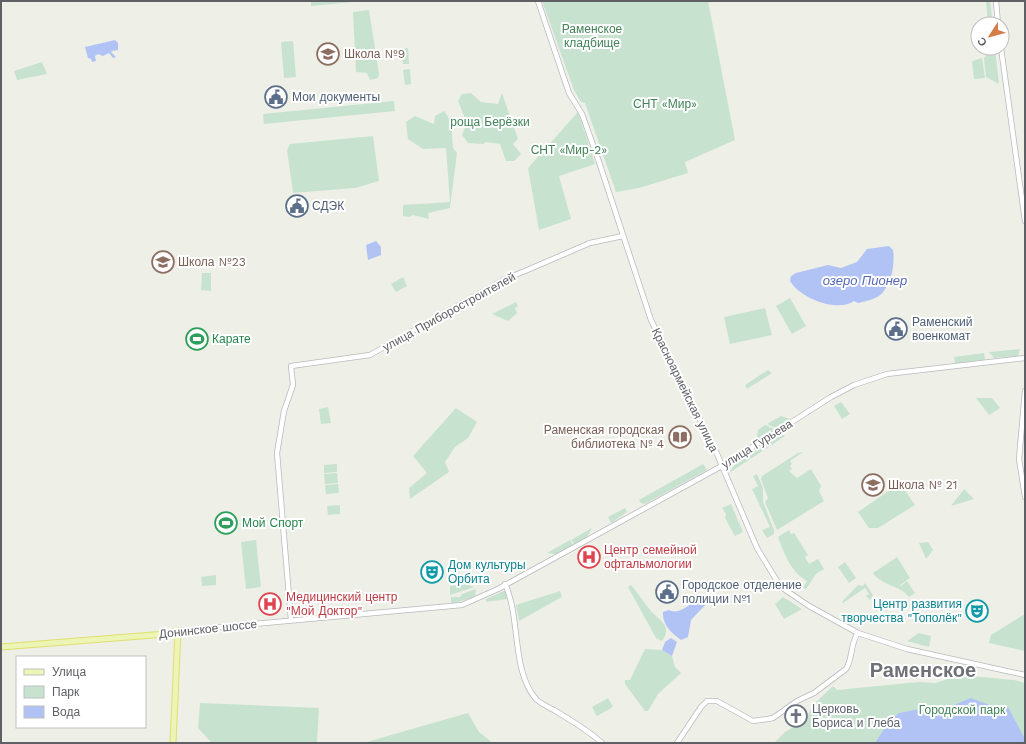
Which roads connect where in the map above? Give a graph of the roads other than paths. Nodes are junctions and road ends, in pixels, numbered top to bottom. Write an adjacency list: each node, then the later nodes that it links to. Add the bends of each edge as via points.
1 (538, 1): 6 (main road, Красноармейская улица, via 569,93 582,114 596,152)
2 (996, 1): 3 (main road)
3 (997, 16)
4 (1002, 56): 5 (main road)
5 (1025, 221)
6 (623, 236): 9 (main road, Красноармейская улица, via 653,325); 12 (main road, улица Приборостроителей, via 590,243 505,279 370,355 293,367 293,385 284,412 277,453)
7 (1025, 358): 9 (main road, улица Гурьева, via 868,379 831,397)
8 (1025, 391): 10 (main road, via 1019,459)
9 (722, 466): 11 (main road, улица Гурьева); 14 (main road, Красноармейская улица, via 757,548 784,589)
10 (1025, 497)
11 (505, 584): 12 (main road, Донинское шоссе, via 475,600 455,606); 18 (main road, via 512,605 523,673 530,691 539,702)
12 (291, 620): 13 (main road, Донинское шоссе)
13 (178, 630): 15 (main road, Донинское шоссе, via 166,634); 17 (main road)
14 (858, 633): 16 (main road, Красноармейская улица, via 907,649); 19 (main road, via 846,669 814,693 797,701 773,718 753,721 717,701 710,700 704,703)
15 (1, 647)
16 (1025, 675)
17 (173, 743)
18 (602, 743)
19 (677, 743)

